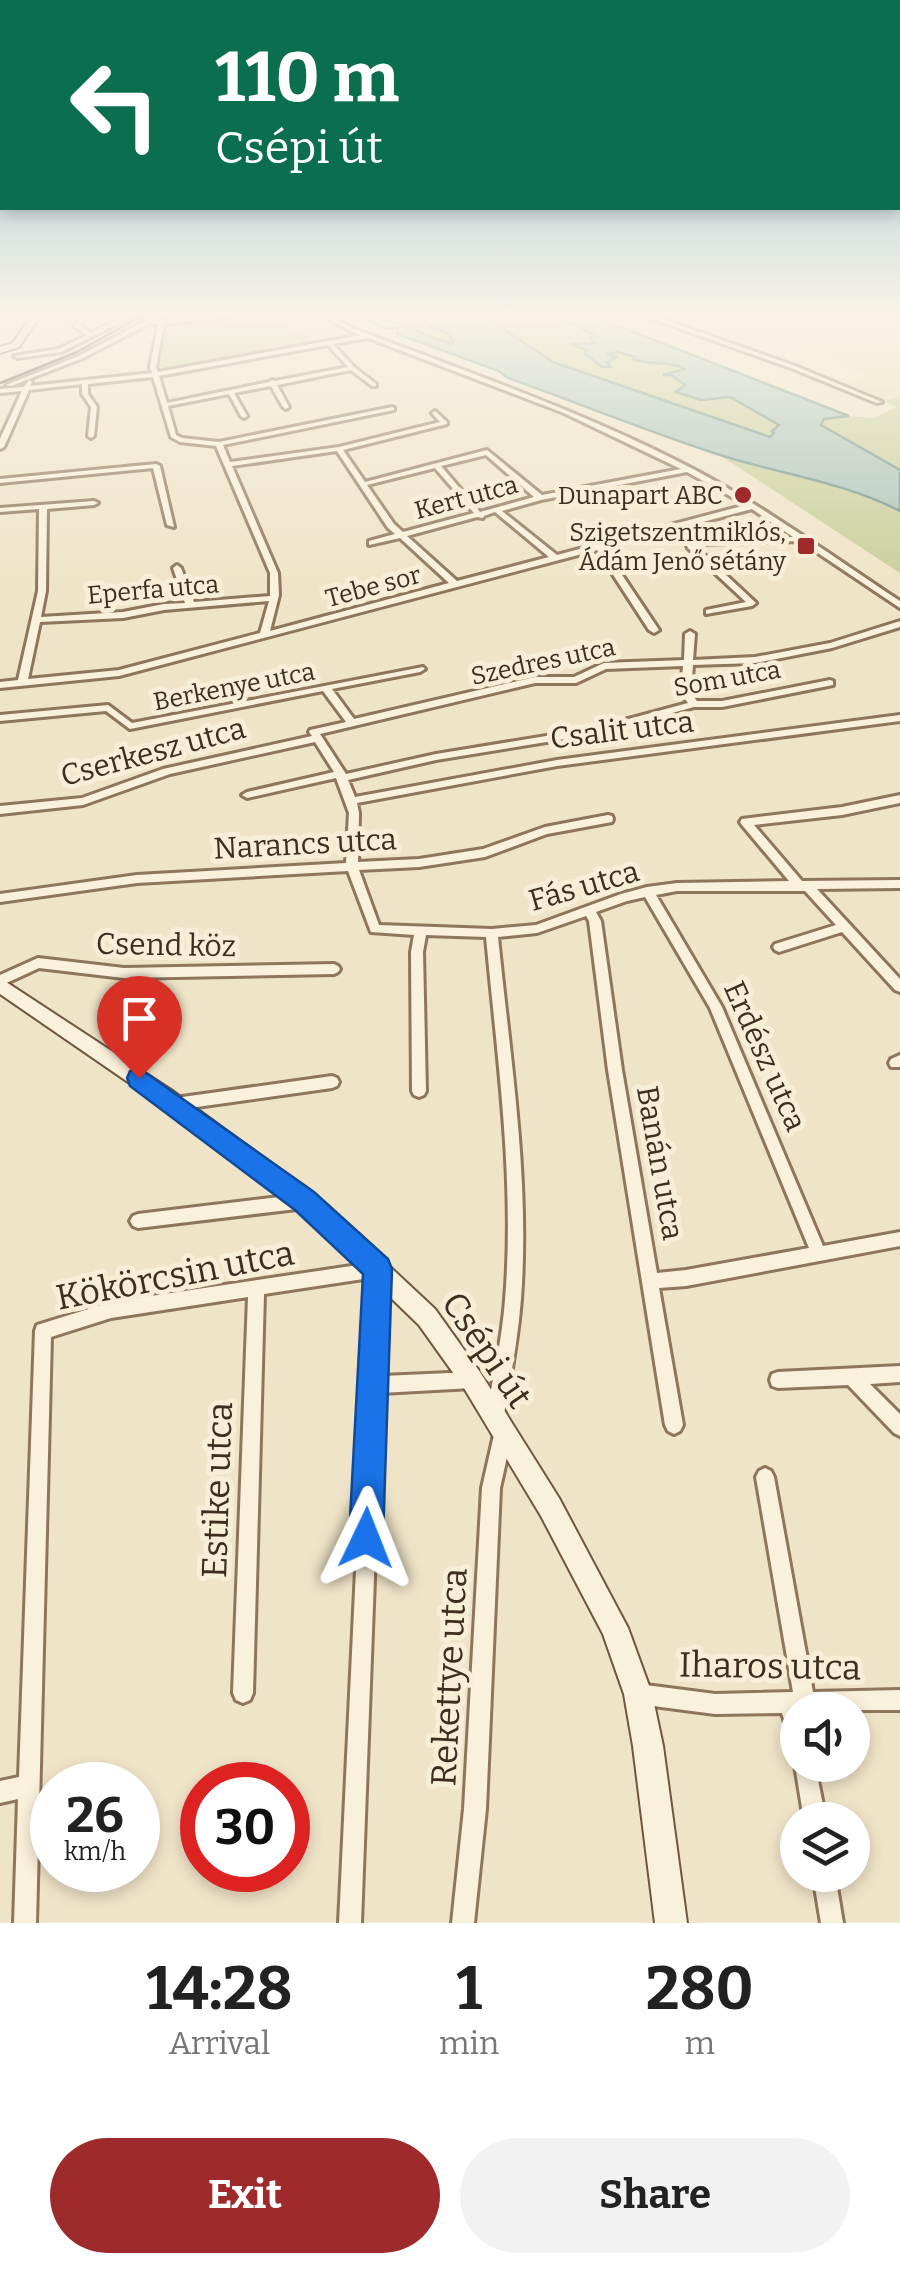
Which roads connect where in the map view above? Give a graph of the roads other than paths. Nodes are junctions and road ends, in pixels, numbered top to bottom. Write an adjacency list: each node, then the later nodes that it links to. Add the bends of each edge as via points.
1 (20, 403): 14 (street)
2 (92, 403): 12 (street)
3 (175, 403): 7 (street)
4 (237, 403): 11 (street)
5 (284, 403): 8 (street)
6 (542, 403): 18 (street)
7 (165, 405): 13 (street, via 176,438)
8 (286, 407)
9 (392, 409): 13 (street)
10 (435, 413): 15 (street, via 446,424)
11 (244, 416)
12 (90, 436)
13 (219, 444): 16 (street)
14 (0, 447)
15 (338, 449): 16 (street); 20 (street)
16 (230, 464): 38 (street, via 271,563)
17 (436, 465): 20 (street); 21 (street, via 488,452); 27 (street)
18 (689, 470): 21 (street, Kert utca); 23 (street)
19 (0, 481): 28 (street, via 156,466)
20 (364, 484): 30 (street)
21 (540, 498): 26 (street, Kert utca)
22 (94, 503): 24 (street)
23 (753, 506): 29 (street, Tebe sor); 31 (street)
24 (43, 507): 25 (street); 42 (street, via 43,579)
25 (0, 510)
26 (498, 511): 27 (street, Kert utca); 35 (street)
27 (480, 516): 30 (street, Kert utca)
28 (170, 525)
29 (676, 527): 32 (street); 34 (street, Tebe sor)
30 (400, 535): 33 (street, Kert utca); 37 (street)
31 (798, 539): 32 (street); 39 (street)
32 (694, 541): 41 (street, via 691,546 752,603)
33 (372, 542)
34 (599, 547): 35 (street, Tebe sor); 44 (street)
35 (555, 558): 37 (street, Tebe sor)
36 (177, 568): 40 (street)
37 (455, 584): 46 (street, Tebe sor)
38 (274, 598): 40 (street, Eperfa utca); 46 (street)
39 (900, 605)
40 (191, 606): 42 (street, Eperfa utca)
41 (709, 612)
42 (35, 620): 50 (street)
43 (900, 624): 47 (street, Szedres utca, via 796,654)
44 (654, 630)
45 (690, 634): 47 (street)
46 (264, 635): 50 (street, Tebe sor, via 119,673)
47 (688, 661): 53 (street, via 686,692); 56 (street, Szedres utca, via 604,666 576,680 535,680)
48 (420, 669): 52 (street, Berkenye utca)
49 (830, 683): 53 (street, Som utca)
50 (22, 684): 51 (street, Tebe sor)
51 (0, 685)
52 (326, 689): 54 (street, Berkenye utca, via 130,726 108,708); 56 (street)
53 (694, 704): 57 (street, Som utca)
54 (0, 718)
55 (900, 718): 59 (street, Csalit utca)
56 (351, 722): 58 (street, Szedres utca)
57 (574, 734): 59 (street); 60 (street, Som utca)
58 (316, 735): 60 (street, Fás utca); 64 (street, Cserkesz utca, via 167,772 83,801)
59 (589, 759): 63 (street, Csalit utca)
60 (342, 776): 61 (street, Som utca); 63 (street, Fás utca)
61 (247, 795)
62 (900, 799): 68 (street, via 746,822)
63 (351, 801): 66 (street, Fás utca)
64 (0, 810)
65 (608, 819): 66 (street, Narancs utca, via 485,853)
66 (352, 866): 70 (street, Narancs utca, via 137,879); 73 (street, Fás utca, via 375,929)
67 (900, 884): 68 (street, Fás utca)
68 (806, 888): 69 (street, Fás utca); 72 (street)
69 (647, 892): 71 (street, Fás utca); 85 (street, Erdész utca, via 716,1007)
70 (0, 898)
71 (589, 911): 74 (street, Fás utca, via 538,928); 87 (street, Banán utca)
72 (844, 927): 75 (street); 78 (street)
73 (421, 932): 74 (street, Fás utca); 80 (street)
74 (492, 933): 94 (street, Rekettye utca, via 512,1215 507,1367)
75 (779, 947)
76 (334, 970): 77 (street, Csend köz, via 124,973 38,963)
77 (0, 983): 81 (street, Csépi út)
78 (900, 987)
79 (332, 1082): 81 (street)
80 (418, 1092)
81 (175, 1104): 82 (street, Csépi út)
82 (304, 1201): 83 (street); 86 (street, Csépi út)
83 (138, 1221)
84 (900, 1239): 85 (street)
85 (818, 1252): 87 (street)
86 (378, 1269): 88 (street, Kökörcsin utca); 91 (street, Csépi út, via 427,1316); 93 (street)
87 (652, 1281): 95 (street, Banán utca)
88 (256, 1289): 99 (street, Estike utca); 104 (street, Kökörcsin utca, via 111,1310 43,1330)
89 (900, 1374): 90 (street)
90 (850, 1375): 92 (street); 96 (street)
91 (472, 1380): 93 (street); 94 (street, Csépi út)
92 (778, 1380)
93 (373, 1385): 108 (street)
94 (498, 1425): 100 (street, Csépi út, via 614,1628); 109 (street, Rekettye utca)
95 (674, 1426)
96 (900, 1427)
97 (766, 1477): 98 (street)
98 (796, 1692)
99 (244, 1693)
100 (638, 1694): 103 (street, Iharos utca); 110 (street, Csépi út)
101 (900, 1700): 102 (street, Iharos utca)
102 (870, 1701)
103 (780, 1703)
104 (29, 1786): 105 (street); 107 (street)
105 (0, 1792)
106 (827, 1892): 111 (street)
107 (24, 1923)
108 (350, 1923)
109 (463, 1923)
110 (671, 1923)
111 (832, 1923)

